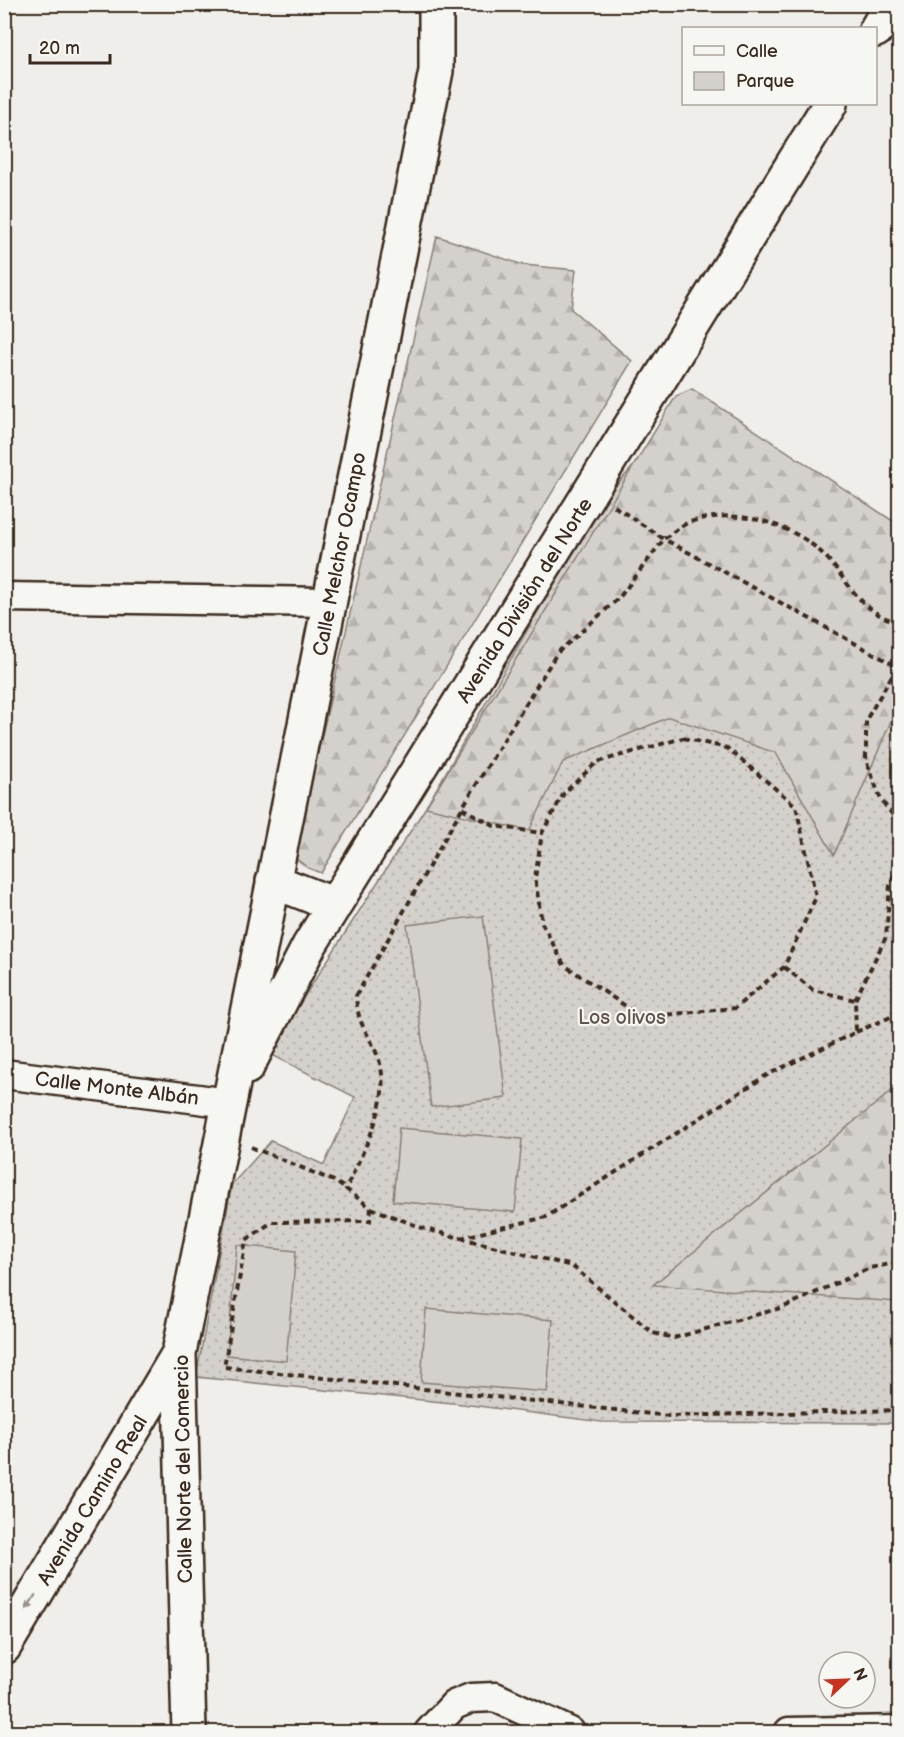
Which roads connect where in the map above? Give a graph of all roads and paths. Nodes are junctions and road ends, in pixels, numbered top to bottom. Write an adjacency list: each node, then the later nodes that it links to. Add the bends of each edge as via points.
1 (436, 4): 8 (main road, Calle Melchor Ocampo, via 436,71)
2 (891, 4): 3 (main road)
3 (877, 28)
4 (829, 105): 5 (main road, Avenida División del Norte)
5 (591, 491): 6 (path); 16 (main road, Avenida División del Norte)
6 (664, 539): 9 (path, via 688,522 714,516 754,517 792,534 825,556 871,611); 10 (path); 11 (path, via 619,598 557,653)
7 (4, 597): 8 (street)
8 (329, 602): 15 (main road, Calle Melchor Ocampo)
9 (900, 622)
10 (898, 668): 12 (path, via 866,720 866,760 881,800)
11 (462, 808): 13 (path, via 494,826); 24 (path, via 356,996 357,1018 379,1058 383,1100)
12 (900, 824)
13 (542, 833): 17 (path, via 535,878 542,923 564,965 642,1017 735,1008); 17 (path, via 564,793 597,762 683,738 727,748 796,806 816,897)
14 (900, 864): 18 (path, via 890,885 886,937)
15 (273, 881): 16 (main road); 22 (main road, Calle Melchor Ocampo)
16 (335, 905): 22 (main road, Avenida División del Norte, via 309,946)
17 (784, 967): 18 (path, via 813,990)
18 (855, 1000): 20 (path)
19 (900, 1013): 20 (path)
20 (856, 1032): 26 (path, via 767,1075 546,1217)
21 (4, 1074): 22 (street, Calle Monte Albán)
22 (229, 1103): 23 (main road, Calle Norte del Comercio)
23 (222, 1135): 24 (path); 28 (main road, Calle Norte del Comercio)
24 (346, 1189): 25 (path)
25 (371, 1208): 26 (path); 29 (path, via 370,1221 272,1222 246,1240 224,1367 669,1416)
26 (460, 1238): 27 (path, via 572,1266 652,1333 674,1338 784,1307 870,1268)
27 (900, 1262)
28 (179, 1353): 30 (main road, Avenida Camino Real, one-way to 30); 32 (main road, Calle Norte del Comercio)
29 (900, 1410)
30 (4, 1647)
31 (900, 1730): 35 (street)
32 (189, 1732)
33 (429, 1732): 34 (street, via 454,1705 471,1698 495,1697)
34 (570, 1732)
35 (789, 1732)

